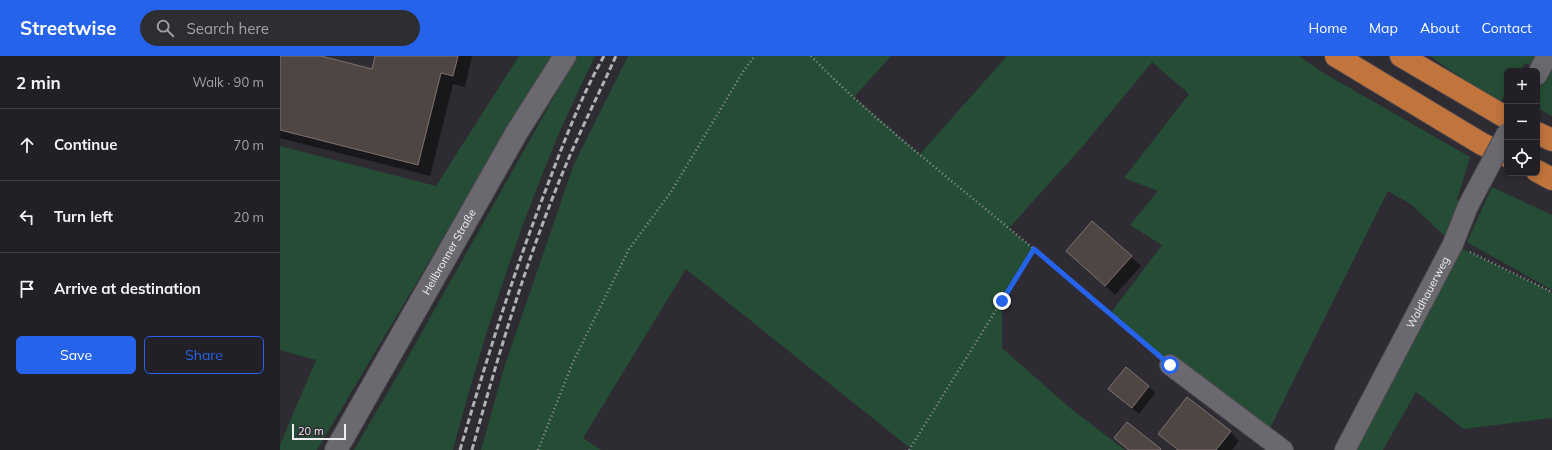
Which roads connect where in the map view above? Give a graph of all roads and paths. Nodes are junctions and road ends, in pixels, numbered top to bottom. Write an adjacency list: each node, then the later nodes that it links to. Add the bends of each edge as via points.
1 (565, 56): 17 (street, Heilbronner Straße, via 517,132)
2 (755, 56): 18 (path, via 744,70 671,192 629,249 573,362)
3 (811, 56): 14 (path, via 835,81)
4 (1336, 56): 10 (highway)
5 (1401, 56): 6 (highway)
6 (1504, 116)
7 (1540, 134): 9 (highway)
8 (1504, 139): 13 (street, Waldhauerweg, bridge, via 1468,206)
9 (1552, 140)
10 (1504, 154)
11 (1540, 173): 12 (highway)
12 (1552, 179)
13 (1453, 244): 15 (path); 21 (street, Waldhauerweg)
14 (1034, 249): 16 (path); 19 (path)
15 (1552, 292)
16 (1170, 365): 20 (street)
17 (336, 450)
18 (538, 450)
19 (909, 450)
20 (1283, 450)
21 (1345, 450)

